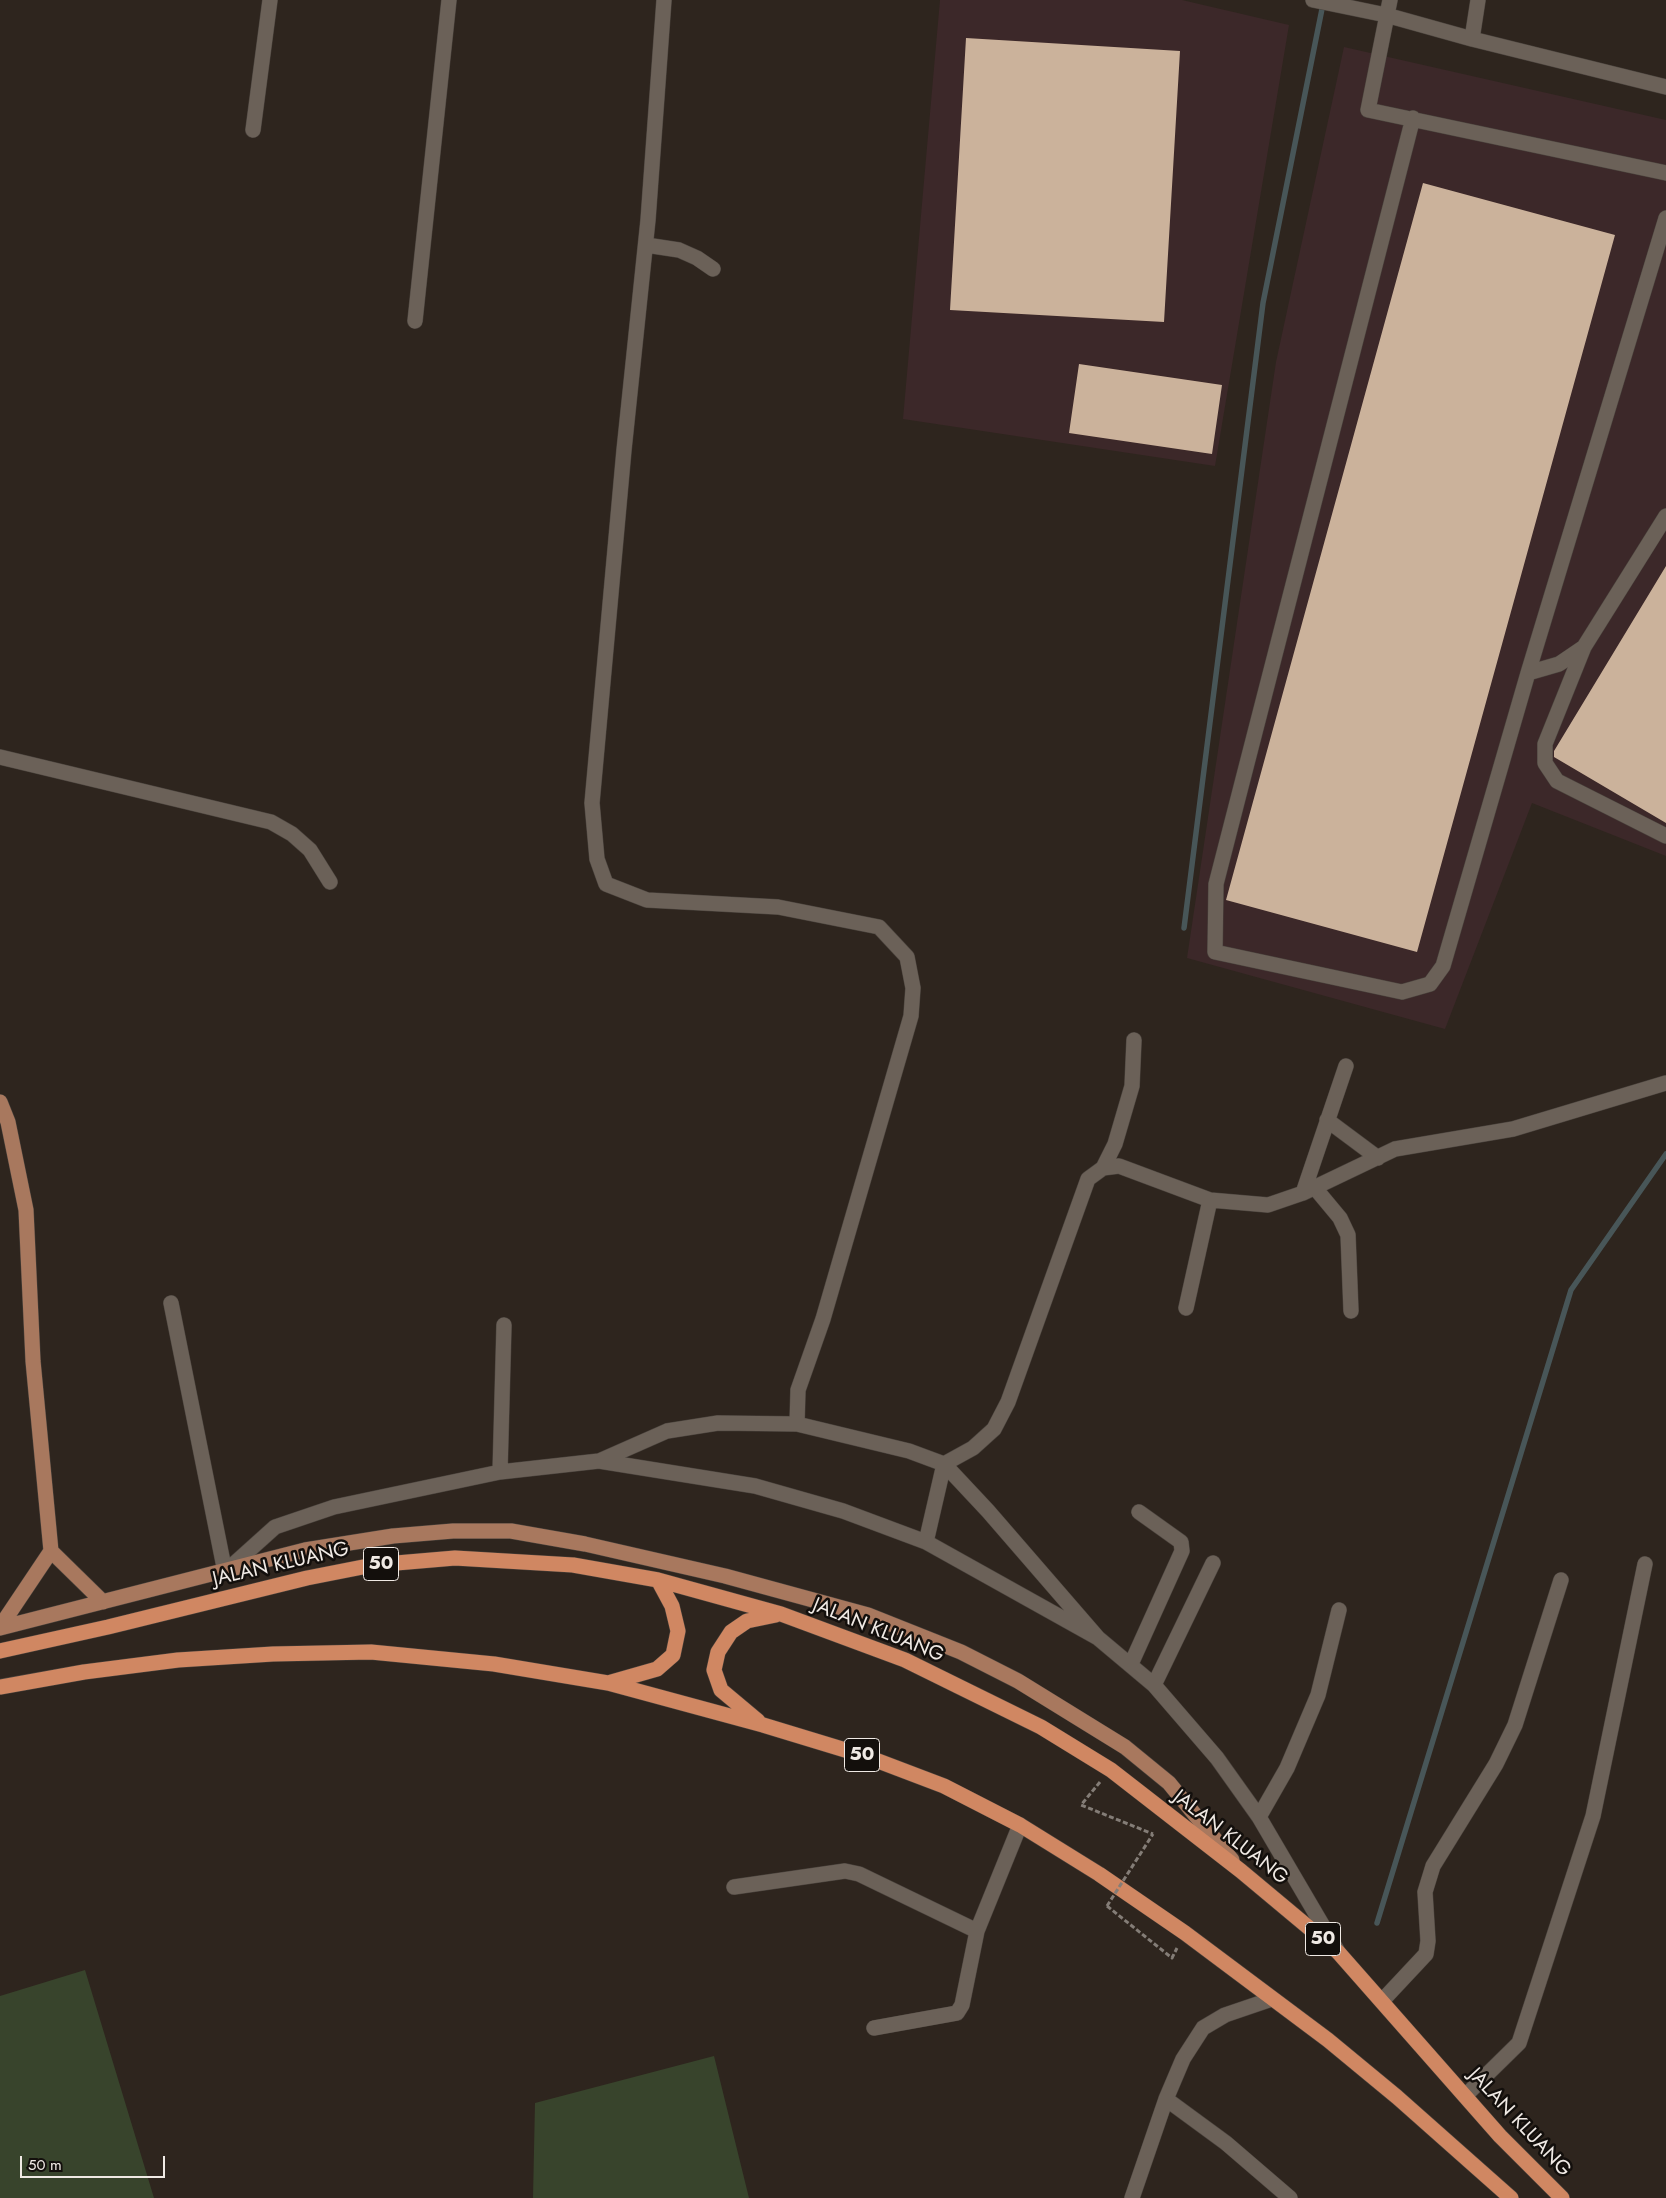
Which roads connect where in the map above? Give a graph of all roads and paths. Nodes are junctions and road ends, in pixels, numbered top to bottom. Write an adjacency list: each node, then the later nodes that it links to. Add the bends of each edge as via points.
1 (270, 0): 11 (street)
2 (449, 0): 16 (street)
3 (664, 0): 14 (street)
4 (1313, 0): 7 (street)
5 (1390, 0): 7 (street)
6 (1478, 0): 8 (street)
7 (1386, 15): 8 (street); 10 (street, via 1368,110)
8 (1472, 39): 9 (street)
9 (1666, 86)
10 (1413, 118): 12 (street); 19 (street, via 1216,884 1215,952 1402,992 1430,984 1443,966)
11 (253, 130)
12 (1666, 174)
13 (1666, 218): 19 (street)
14 (646, 246): 15 (street, via 679,250); 36 (street, via 592,803 597,859 603,876 606,884 647,900 778,907 879,927 907,957 913,988 911,1016 824,1319 798,1390)
15 (713, 269)
16 (415, 321)
17 (1666, 516): 18 (street)
18 (1584, 646): 19 (street, via 1559,664); 21 (street, via 1545,744 1545,763 1557,780)
19 (1528, 673)
20 (0, 757): 22 (street, via 271,822 310,850)
21 (1666, 836)
22 (330, 882)
23 (1134, 1040): 29 (street, via 1132,1086 1115,1144)
24 (1346, 1066): 27 (street)
25 (1666, 1084): 28 (street, via 1514,1129 1395,1149)
26 (0, 1102): 42 (main road, via 8,1122 26,1210 32,1361)
27 (1327, 1120): 28 (street); 30 (street)
28 (1378, 1158): 30 (street)
29 (1104, 1168): 31 (street, via 1119,1166); 38 (street, via 1088,1179 1008,1402 994,1429 973,1448)
30 (1309, 1191): 31 (street, via 1268,1205); 34 (street, via 1340,1218 1348,1235)
31 (1210, 1200): 33 (street)
32 (171, 1303): 45 (street)
33 (1186, 1308)
34 (1351, 1310)
35 (504, 1325): 39 (street)
36 (797, 1424): 37 (street, via 718,1423 667,1431); 38 (street, via 909,1451)
37 (599, 1461): 39 (street); 41 (street, via 755,1486 843,1511)
38 (944, 1464): 41 (street); 52 (street)
39 (500, 1472): 45 (street, via 334,1507 275,1527)
40 (1139, 1512): 54 (street, via 1181,1542 1182,1551)
41 (926, 1542): 52 (street)
42 (51, 1551): 48 (main road); 51 (main road)
43 (1212, 1563): 56 (street)
44 (1645, 1564): 70 (street, via 1594,1816 1519,2043)
45 (225, 1572): 48 (main road); 62 (main road, via 305,1550 393,1536 511,1531 585,1544 725,1576 868,1615 961,1652 1018,1681 1125,1747 1169,1783)
46 (658, 1580): 50 (highway, JALAN KLUANG / 50); 53 (highway, JALAN KLUANG / 50, via 572,1565 455,1558 372,1565); 55 (highway, via 672,1606 678,1631 673,1654 657,1669)
47 (1561, 1580): 68 (street, via 1515,1725 1496,1764 1433,1866 1425,1892 1426,1954)
48 (104, 1602): 51 (main road)
49 (1339, 1610): 60 (street, via 1318,1695 1287,1768)
50 (781, 1614): 58 (highway, via 747,1620 731,1632 718,1652 714,1670 721,1690); 59 (highway, JALAN KLUANG / 50, via 905,1660 1041,1727)
51 (0, 1628)
52 (1098, 1638): 54 (street)
53 (0, 1651)
54 (1131, 1664): 56 (street)
55 (608, 1683): 57 (highway, 50, via 494,1664 371,1652 178,1660); 58 (highway, 50)
56 (1154, 1685): 60 (street, via 1217,1758)
57 (0, 1687)
58 (764, 1725): 61 (highway, 50, via 865,1756 944,1786)
59 (1111, 1770): 62 (highway, JALAN KLUANG / 50); 65 (path, bridge, via 1081,1805 1153,1834 1107,1906 1172,1958)
60 (1259, 1817): 66 (street)
61 (1020, 1825): 64 (street); 65 (highway, 50)
62 (1241, 1871): 66 (highway, JALAN KLUANG / 50)
63 (734, 1887): 64 (street, via 845,1871 859,1874)
64 (977, 1931): 69 (street, via 962,2005 957,2013)
65 (1185, 1933): 67 (highway, 50)
66 (1338, 1952): 68 (highway, JALAN KLUANG / 50)
67 (1272, 1999): 71 (street, via 1225,2015 1202,2028 1182,2059); 74 (highway, 50, via 1397,2097)
68 (1382, 2001): 70 (highway, JALAN KLUANG / 50)
69 (874, 2028)
70 (1465, 2096): 75 (highway, JALAN KLUANG / 50)
71 (1166, 2100): 72 (street); 73 (street, via 1226,2143)
72 (1132, 2198)
73 (1290, 2198)
74 (1511, 2198)
75 (1562, 2198)

